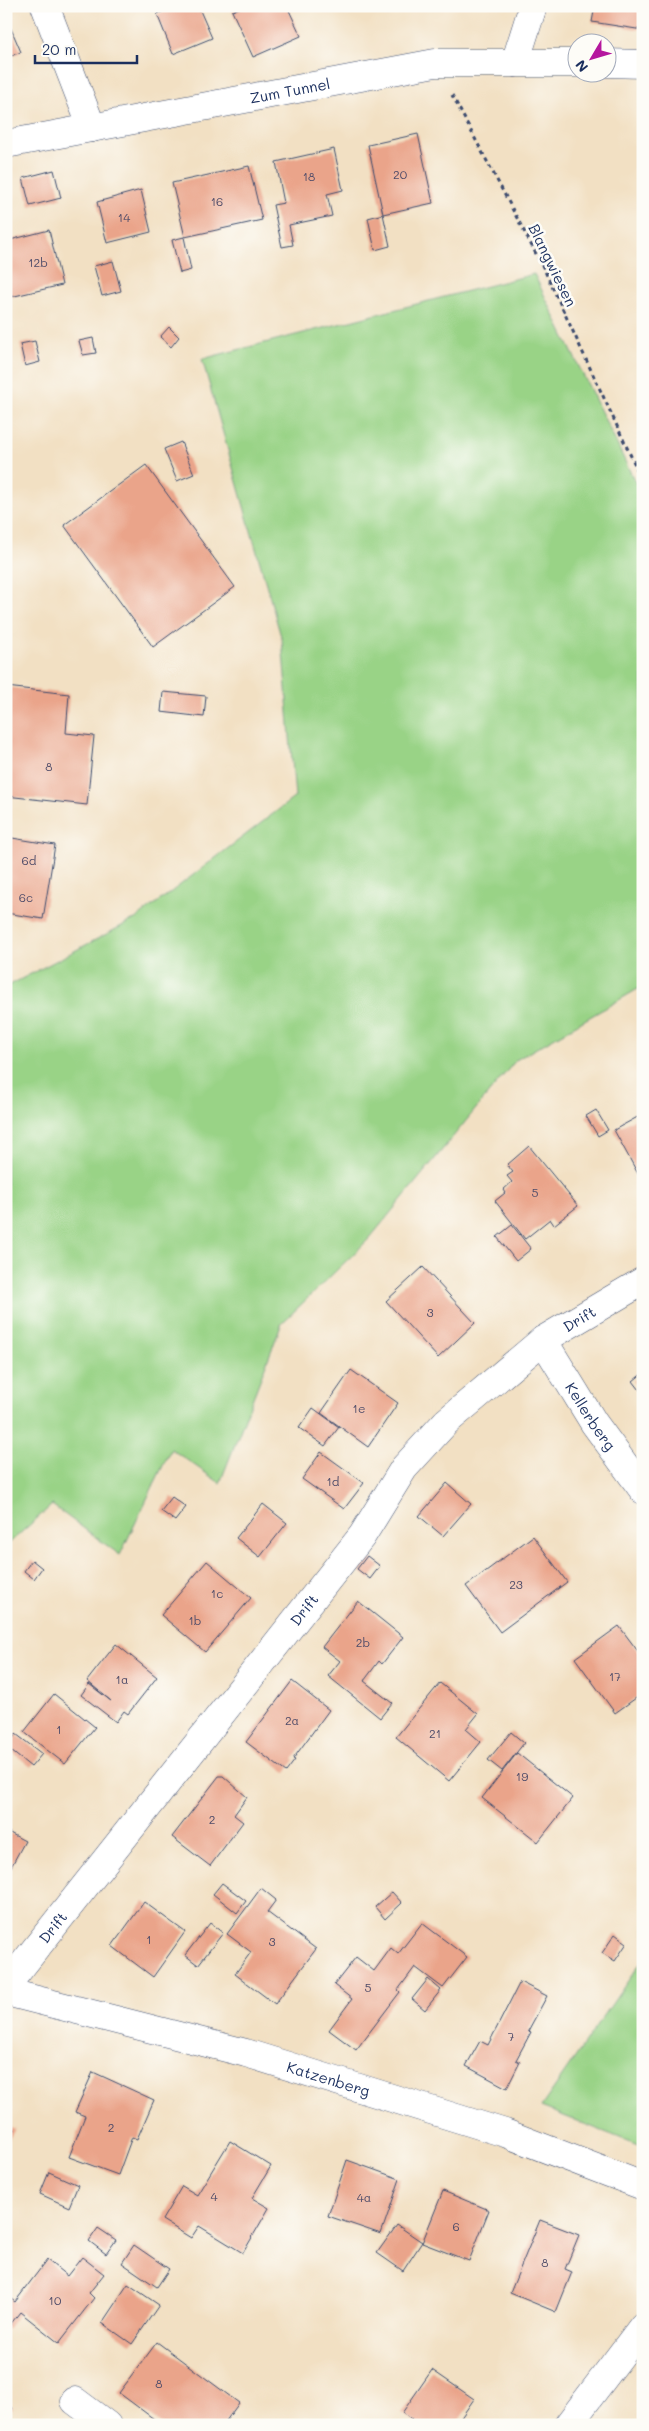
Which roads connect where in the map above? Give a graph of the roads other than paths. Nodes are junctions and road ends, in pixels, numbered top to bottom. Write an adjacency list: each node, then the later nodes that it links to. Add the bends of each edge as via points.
1 (45, 6): 7 (street)
2 (533, 6): 3 (street)
3 (515, 63): 4 (street, Zum Tunnel); 7 (street, Zum Tunnel, via 435,63)
4 (566, 63)
5 (616, 63): 6 (street)
6 (643, 64)
7 (92, 128): 8 (street, Zum Tunnel)
8 (6, 144)
9 (643, 1281): 10 (street, Drift)
10 (543, 1340): 11 (street, Kellerberg, via 594,1423); 12 (street, Drift, via 446,1422 404,1468 362,1536)
11 (643, 1490)
12 (6, 1986)
13 (6, 1992): 14 (street, Katzenberg, via 264,2059 505,2133)
14 (643, 2186)
15 (643, 2326): 18 (street)
16 (74, 2401): 17 (street)
17 (107, 2425)
18 (568, 2425)

